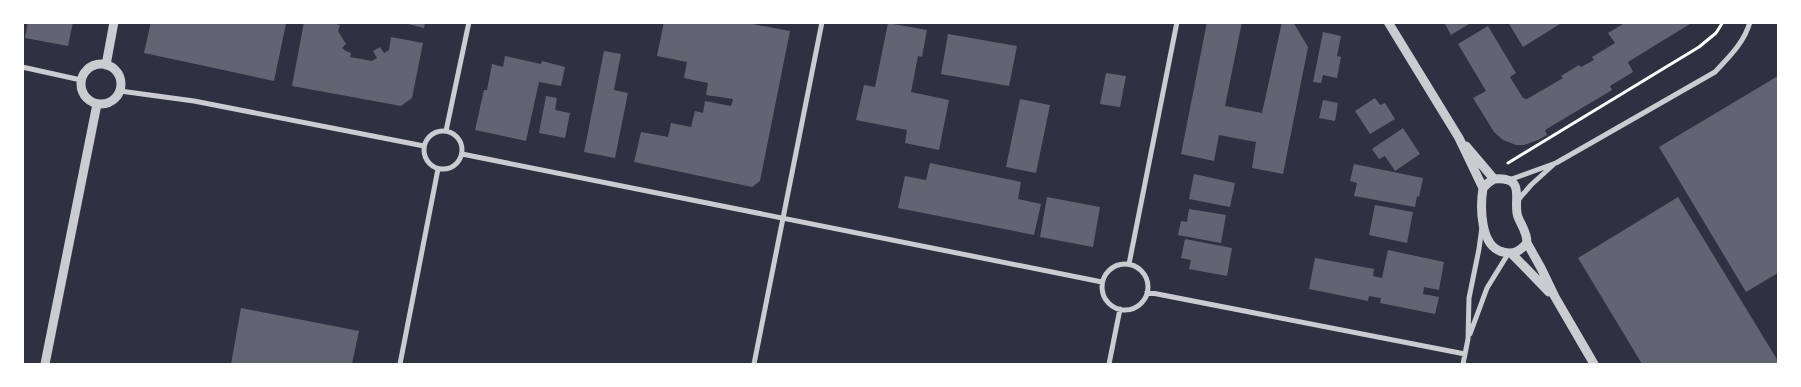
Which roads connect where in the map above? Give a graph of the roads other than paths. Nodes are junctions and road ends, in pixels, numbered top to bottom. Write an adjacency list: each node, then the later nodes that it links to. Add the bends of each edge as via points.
1 (114, 22): 7 (street)
2 (469, 22): 12 (street)
3 (822, 22): 22 (street)
4 (1177, 22): 26 (street)
5 (1388, 22): 13 (street)
6 (1750, 22): 16 (street, via 1733,54 1715,72)
7 (106, 65): 9 (street, via 93,66); 10 (street, via 120,77)
8 (22, 67): 9 (street)
9 (81, 80): 11 (street, via 86,98)
10 (120, 91): 11 (street, via 114,100); 14 (street, via 194,101)
11 (97, 104): 33 (street)
12 (446, 131): 14 (street, via 430,136); 15 (street, via 461,142)
13 (1459, 138): 18 (street); 20 (street)
14 (424, 146): 17 (street, via 425,158)
15 (462, 154): 17 (street, via 456,165); 22 (street)
16 (1556, 163): 19 (street); 21 (street)
17 (438, 169): 34 (street)
18 (1494, 179): 19 (street); 20 (street)
19 (1508, 180): 21 (street, via 1515,186)
20 (1483, 188): 23 (street)
21 (1518, 200): 24 (street, via 1517,216 1526,231)
22 (783, 218): 27 (street); 35 (street)
23 (1482, 222): 25 (street, via 1489,243 1500,252); 31 (street, via 1470,298)
24 (1527, 243): 25 (street, via 1521,250); 29 (street)
25 (1510, 254): 29 (street); 31 (street, via 1487,288)
26 (1129, 264): 27 (street, via 1115,266); 28 (street, via 1146,278)
27 (1102, 282): 30 (street, via 1108,303)
28 (1147, 292): 30 (street, via 1140,304 1127,310); 32 (street)
29 (1555, 297): 38 (street)
30 (1120, 309): 36 (street)
31 (1468, 339): 32 (street)
32 (1465, 354): 37 (street)
33 (45, 364)
34 (400, 364)
35 (754, 364)
36 (1109, 364)
37 (1463, 364)
38 (1594, 364)

